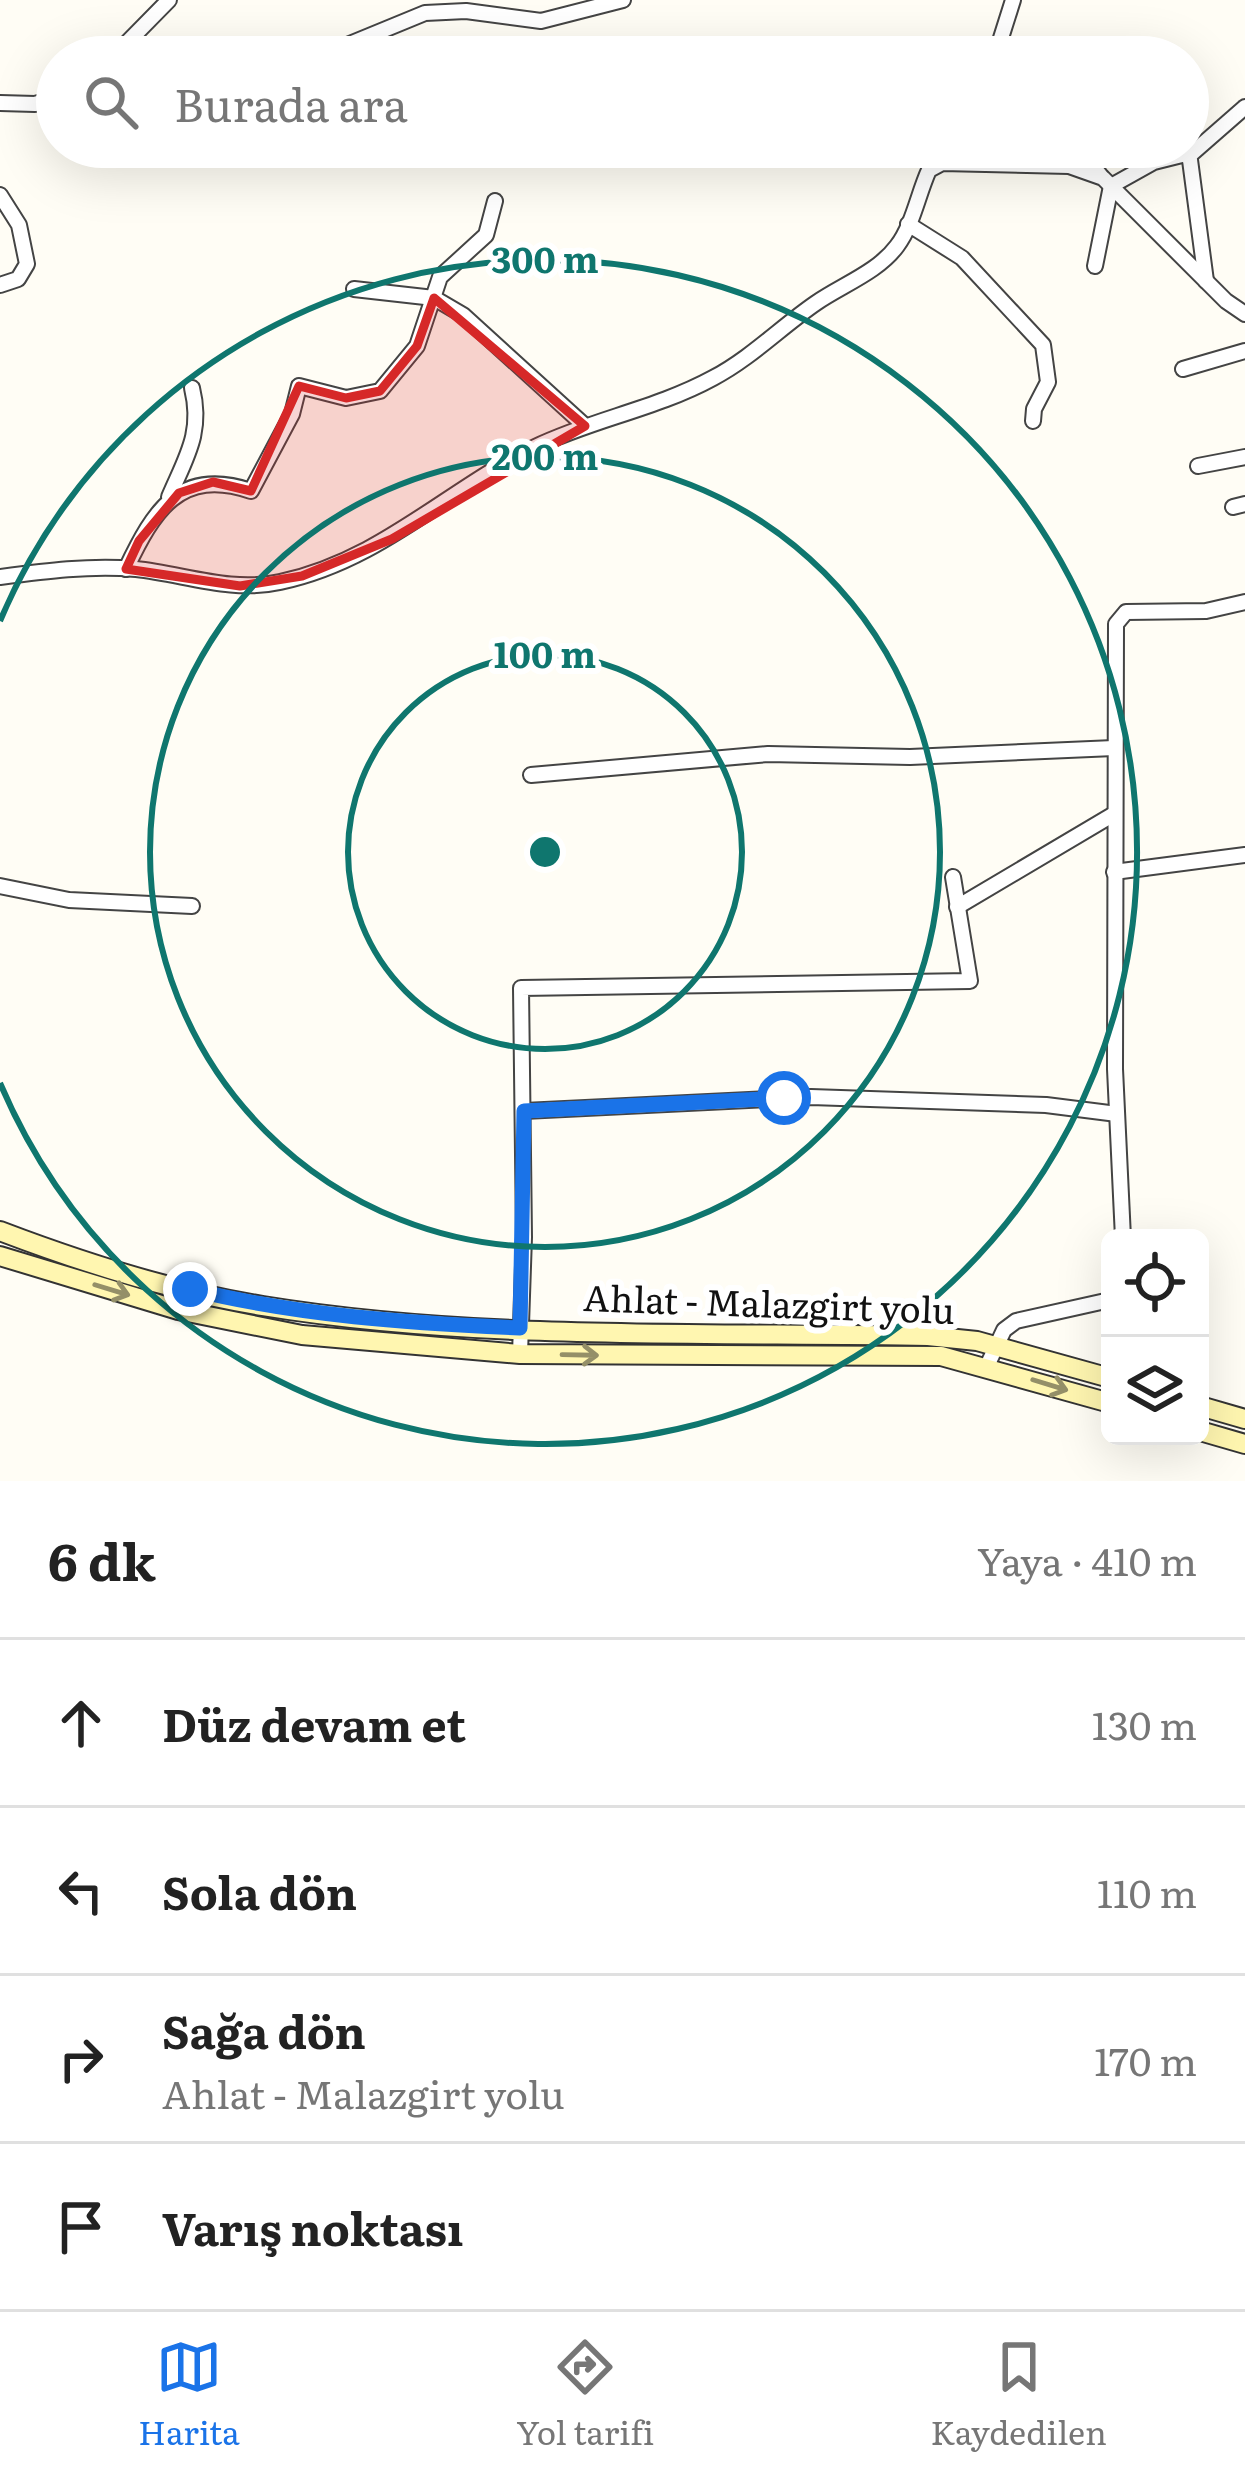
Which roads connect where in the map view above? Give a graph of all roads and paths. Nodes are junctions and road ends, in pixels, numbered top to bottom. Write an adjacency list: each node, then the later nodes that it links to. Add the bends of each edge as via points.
1 (169, 0): 4 (street)
2 (622, 0): 5 (street, via 541,21 425,13)
3 (1013, 0): 6 (street)
4 (133, 36)
5 (369, 36)
6 (1002, 36)
7 (0, 103): 8 (street)
8 (36, 104)
9 (1245, 107): 10 (street)
10 (1209, 138)
11 (932, 168): 19 (street)
12 (1074, 168): 16 (street)
13 (1095, 168): 16 (street)
14 (1140, 168): 16 (street)
15 (1191, 168): 21 (street)
16 (1107, 182): 20 (street); 21 (street)
17 (0, 195): 22 (street, via 19,225 27,265)
18 (495, 201): 24 (street, via 486,235 440,277)
19 (908, 224): 29 (street, via 962,258 1043,345 1048,382); 30 (street, via 883,261 731,368 646,409)
20 (1095, 266)
21 (1206, 281): 25 (street)
22 (0, 285)
23 (354, 289): 24 (street)
24 (434, 298): 30 (street, via 490,336); 33 (street, via 417,346 380,391 346,398 299,386 251,491 213,482)
25 (1245, 314)
26 (1245, 351): 27 (street)
27 (1183, 369)
28 (192, 388): 33 (street, via 196,434)
29 (1033, 421)
30 (585, 426): 34 (street, via 534,448 392,538 302,576 240,586)
31 (1245, 457): 32 (street)
32 (1198, 466)
33 (166, 502): 34 (street)
34 (126, 568): 35 (street)
35 (0, 578)
36 (1245, 602): 37 (street, via 1120,616)
37 (1114, 748): 38 (street, via 768,754); 39 (street)
38 (531, 775)
39 (1114, 814): 41 (street); 45 (street)
40 (1245, 855): 41 (street)
41 (1114, 872): 47 (street)
42 (953, 877): 45 (street)
43 (0, 886): 44 (street, via 69,900)
44 (192, 906)
45 (957, 907): 46 (street, via 970,981 521,988)
46 (524, 1111): 47 (street, via 830,1097); 52 (street)
47 (1117, 1114): 48 (street)
48 (1123, 1229)
49 (0, 1231): 52 (main road, Ahlat - Malazgirt yolu, via 259,1306)
50 (0, 1256): 53 (main road, Ahlat - Malazgirt yolu, one-way to 53, via 178,1310 302,1335)
51 (1101, 1302): 54 (street, via 1016,1322)
52 (520, 1328): 53 (street); 54 (main road, Ahlat - Malazgirt yolu, via 928,1336 977,1341)
53 (520, 1354): 54 (main road, Ahlat - Malazgirt yolu, one-way to 54)
54 (991, 1357): 55 (main road, Ahlat - Malazgirt yolu); 56 (main road, Ahlat - Malazgirt yolu, one-way to 56)
55 (1101, 1376)
56 (1101, 1400)
57 (1209, 1409): 58 (main road)
58 (1245, 1419)
59 (1209, 1434): 60 (main road)
60 (1245, 1444)

